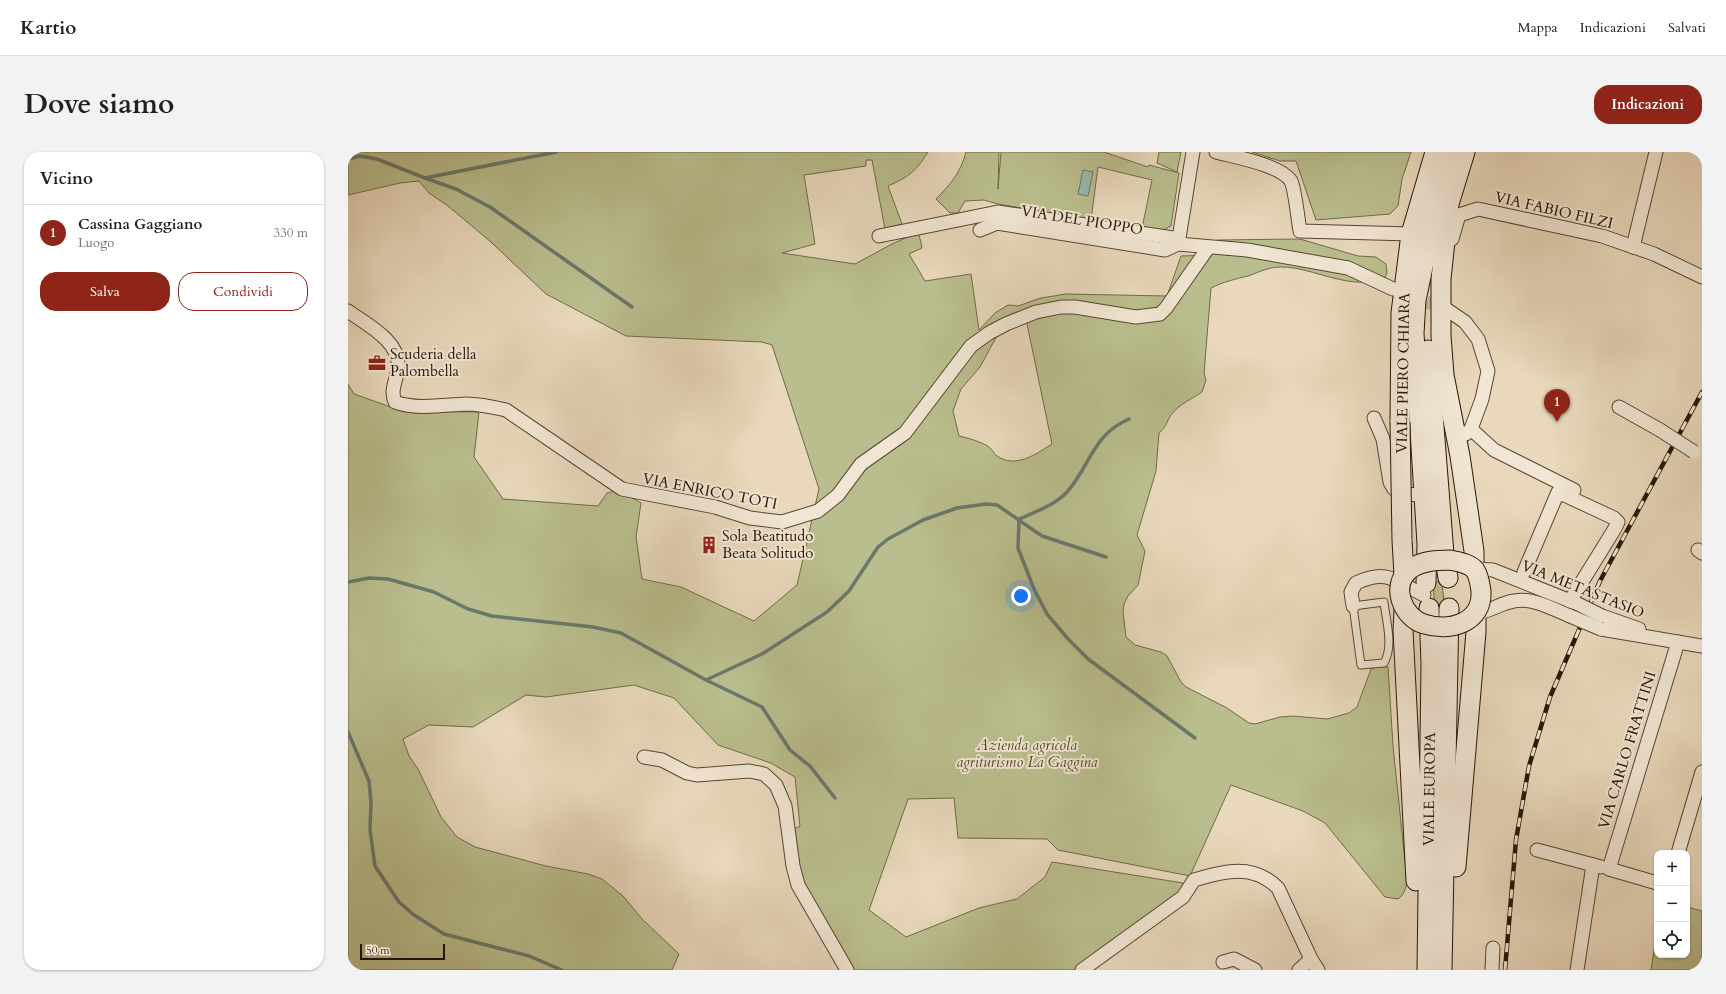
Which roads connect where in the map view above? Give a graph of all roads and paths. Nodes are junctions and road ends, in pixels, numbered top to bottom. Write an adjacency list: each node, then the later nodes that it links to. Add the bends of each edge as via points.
1 (1193, 152): 10 (street)
2 (1216, 152): 8 (street, via 1282,172 1291,182 1300,230)
3 (1435, 152): 8 (street, VIALE PIERO CHIARA)
4 (1451, 152): 13 (street, VIALE PIERO CHIARA, via 1444,168)
5 (1465, 152): 15 (street, via 1449,204)
6 (1656, 152): 11 (street)
7 (980, 230): 10 (street, VIA DEL PIOPPO, via 997,223 1165,250)
8 (1411, 234): 27 (street, VIALE PIERO CHIARA, bridge, via 1401,314 1400,422)
9 (879, 236): 10 (street, via 998,212 1173,238)
10 (1178, 244): 12 (street)
11 (1633, 247): 14 (street, VIA FABIO FILZI); 15 (street, VIA FABIO FILZI, via 1602,236 1478,209 1459,215)
12 (1208, 248): 16 (street, via 1247,250 1348,268); 18 (street, VIA ENRICO TOTI, via 1160,314 1136,317 1061,307 1036,312 989,333 971,346 905,433 861,464 838,495 818,511 782,522 750,518 715,507 622,489 506,410 469,404 412,406 395,402 392,395 398,367 393,348 379,333)
13 (1424, 265): 24 (street, VIALE PIERO CHIARA, via 1416,300 1414,333); 29 (street, VIALE PIERO CHIARA, via 1427,334)
14 (1702, 277)
15 (1441, 279): 22 (street, via 1444,375)
16 (1393, 289)
17 (1446, 309): 21 (street, via 1465,322 1478,339 1488,371 1482,399)
18 (348, 310)
19 (1620, 407): 23 (street, bridge)
20 (1374, 418): 24 (street, via 1383,439 1390,482 1394,489 1403,494)
21 (1471, 429): 22 (street); 25 (street, via 1494,450)
22 (1459, 449): 26 (street, via 1474,551)
23 (1698, 454)
24 (1423, 495): 30 (street, VIALE PIERO CHIARA, via 1427,550)
25 (1623, 515)
26 (1480, 569): 27 (street, bridge, via 1460,562 1439,560 1418,565); 28 (street, VIA METASTASIO); 35 (street, bridge, via 1478,575)
27 (1404, 575): 34 (street, bridge, via 1401,589)
28 (1522, 576): 31 (street, VIA METASTASIO); 31 (street, via 1558,492 1614,518 1618,522)
29 (1448, 578): 30 (street, via 1436,575 1430,578); 33 (street, VIALE EUROPA, via 1453,590 1452,604)
30 (1426, 596): 32 (street, via 1397,579 1374,578 1356,583 1351,592); 33 (street, via 1438,612); 54 (street, VIALE EUROPA, via 1431,664)
31 (1574, 603): 36 (street, VIA METASTASIO, bridge)
32 (1353, 606): 32 (lane, via 1384,602 1389,646 1384,663 1361,665)
33 (1449, 608): 55 (street, VIALE EUROPA)
34 (1404, 610): 35 (street, bridge, via 1418,622 1439,627 1462,624); 53 (street, VIALE EUROPA)
35 (1484, 615): 36 (street, VIA METASTASIO, bridge, via 1514,600 1533,602 1570,616); 56 (street, VIALE EUROPA, via 1468,716)
36 (1602, 622): 37 (street, VIA METASTASIO)
37 (1673, 641): 38 (street, VIA METASTASIO); 44 (street, VIA CARLO FRATTINI)
38 (1702, 646)
39 (644, 757): 49 (street, via 662,760 687,773 697,775 749,771 764,774 776,785 785,806 798,886)
40 (1702, 772): 42 (street)
41 (1537, 850): 43 (street)
42 (1679, 850)
43 (1593, 865): 44 (street); 58 (street)
44 (1608, 869): 45 (street)
45 (1654, 882)
46 (1492, 948): 57 (street)
47 (1223, 962): 51 (street, via 1234,959)
48 (1315, 964): 50 (street, via 1278,888 1272,881 1250,871 1235,870 1194,880 1183,897); 52 (street)
49 (847, 970)
50 (1082, 970)
51 (1255, 970)
52 (1299, 970)
53 (1422, 970)
54 (1426, 970)
55 (1442, 970)
56 (1446, 970)
57 (1492, 970)
58 (1577, 970)

